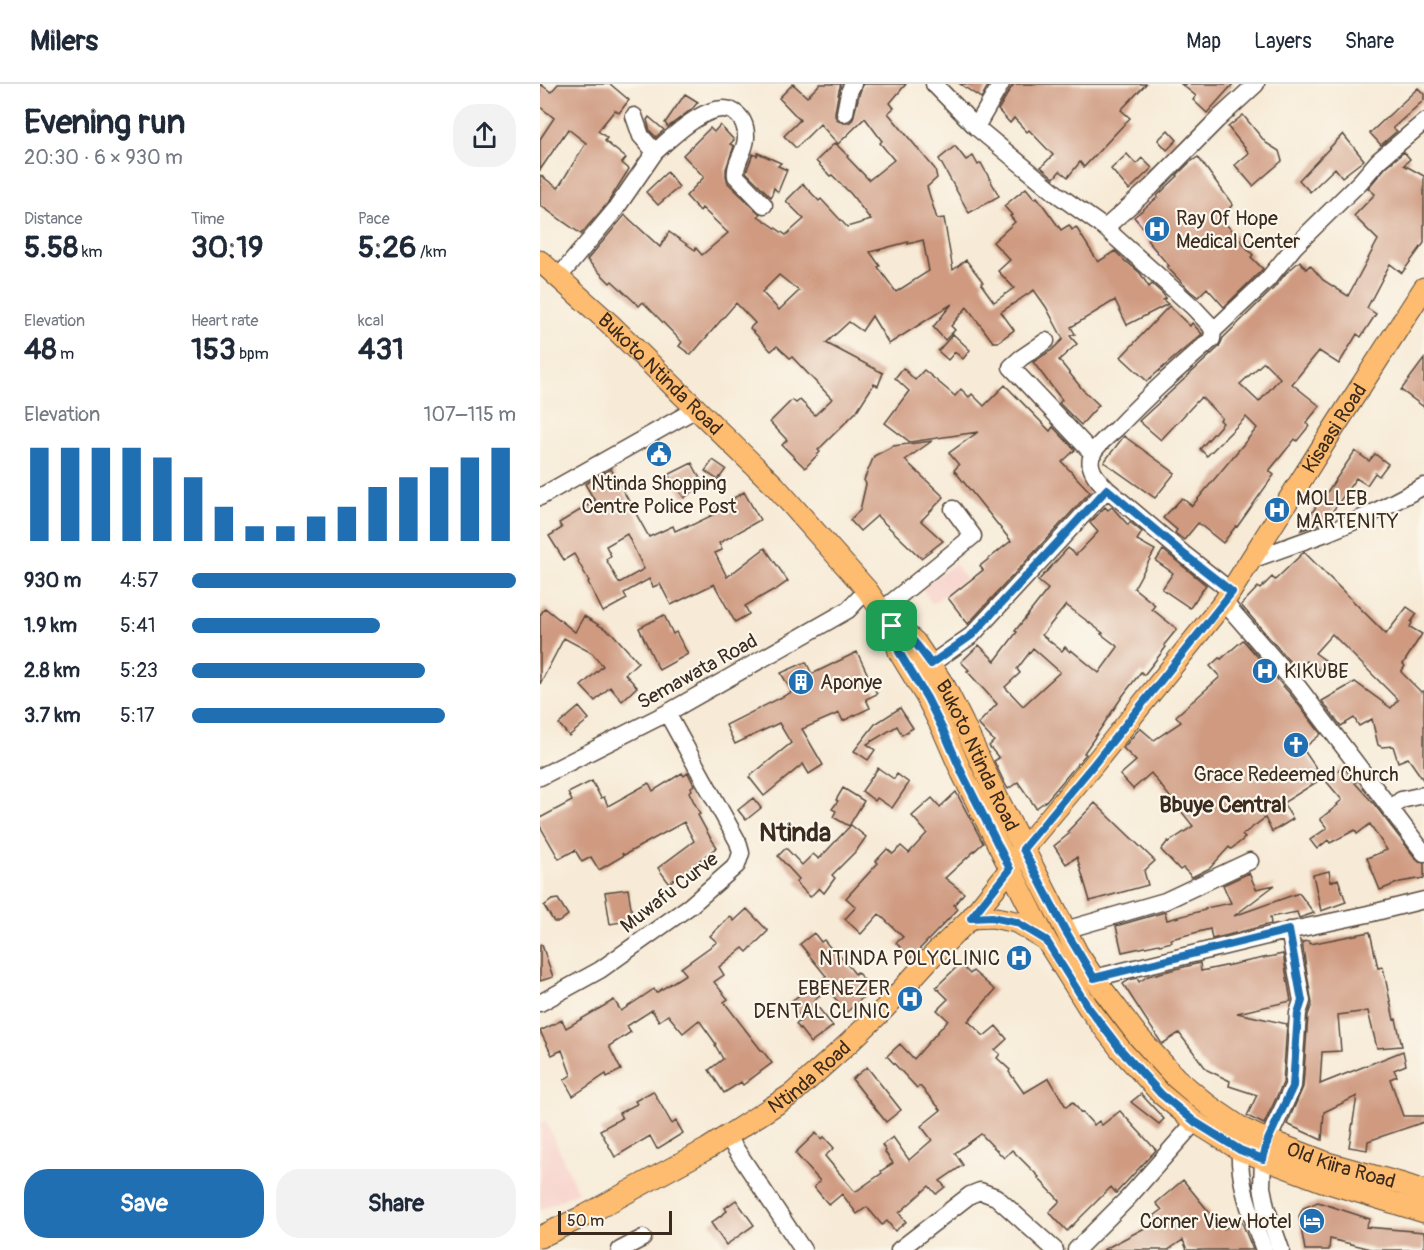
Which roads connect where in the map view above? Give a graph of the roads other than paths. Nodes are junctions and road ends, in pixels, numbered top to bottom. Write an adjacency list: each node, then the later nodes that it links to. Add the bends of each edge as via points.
1 (853, 84): 5 (street)
2 (934, 84): 8 (street)
3 (1001, 84): 8 (street)
4 (1256, 84): 11 (street)
5 (844, 113)
6 (634, 116): 9 (street, via 641,136)
7 (1424, 122): 15 (street, via 1379,160 1267,280)
8 (976, 126): 11 (street, via 1057,194)
9 (655, 152): 10 (street, via 689,123 722,108 730,110 741,118 746,132 736,176); 13 (street, via 615,210)
10 (764, 205)
11 (1105, 228): 15 (street)
12 (540, 261): 13 (main road, Bukoto Ntinda Road)
13 (558, 278): 17 (main road, Bukoto Ntinda Road)
14 (1424, 288): 23 (main road, Kisaasi Road)
15 (1213, 331): 18 (street, via 1212,339 1169,376)
16 (1046, 341): 18 (street, via 1011,367)
17 (696, 409): 21 (street); 24 (main road, Bukoto Ntinda Road, via 775,486)
18 (1093, 454): 20 (street, via 1091,466 1095,477)
19 (1424, 486): 23 (street, via 1367,516)
20 (1107, 489): 25 (street); 27 (street, via 972,635)
21 (540, 497)
22 (953, 508): 26 (street, via 974,536)
23 (1251, 560): 25 (main road, Kisaasi Road)
24 (867, 590): 26 (main road, Bukoto Ntinda Road); 28 (street, Semawata Road, via 848,610)
25 (1228, 597): 31 (street); 32 (main road, Kisaasi Road)
26 (887, 618): 27 (main road, Bukoto Ntinda Road, via 915,642); 35 (main road, Bukoto Ntinda Road, via 899,652 927,698)
27 (931, 664): 32 (main road, Bukoto Ntinda Road)
28 (667, 713): 29 (street, Semawata Road); 42 (street, Muwafu Curve, via 738,842 741,853 737,865 690,906 600,970)
29 (540, 777)
30 (1424, 795): 31 (street, via 1401,800)
31 (1391, 809): 33 (street)
32 (1023, 849): 35 (main road, Ntinda Road); 38 (main road, Bukoto Ntinda Road)
33 (1424, 852)
34 (1250, 861): 38 (street, via 1165,901)
35 (1010, 869): 37 (main road, Ntinda Road); 40 (main road, Bukoto Ntinda Road)
36 (1424, 900): 39 (street)
37 (971, 918): 40 (main road, via 1016,922); 44 (main road, Ntinda Road, via 885,1008 792,1094)
38 (1065, 930): 41 (main road, Bukoto Ntinda Road)
39 (1289, 930): 41 (street); 45 (street, via 1302,1001 1296,1029 1293,1086)
40 (1046, 940): 43 (main road, Bukoto Ntinda Road, via 1088,1007 1121,1050 1161,1094)
41 (1094, 978): 45 (main road, Bukoto Ntinda Road, via 1176,1078)
42 (540, 1003)
43 (1195, 1122): 46 (main road, Bukoto Ntinda Road); 55 (street)
44 (727, 1136): 49 (main road, Ntinda Road); 52 (street)
45 (1258, 1141): 46 (main road, Old Kiira Road); 47 (main road, Old Kiira Road); 48 (main road, Old Kiira Road, via 1323,1181); 57 (street, via 1266,1207)
46 (1240, 1150): 56 (street, via 1248,1205)
47 (1424, 1191)
48 (1424, 1212)
49 (540, 1237)
50 (643, 1238): 51 (street)
51 (620, 1250)
52 (804, 1250)
53 (899, 1250): 54 (street, via 980,1191 996,1197)
54 (1055, 1250)
55 (1076, 1250)
56 (1264, 1250)
57 (1281, 1250)

